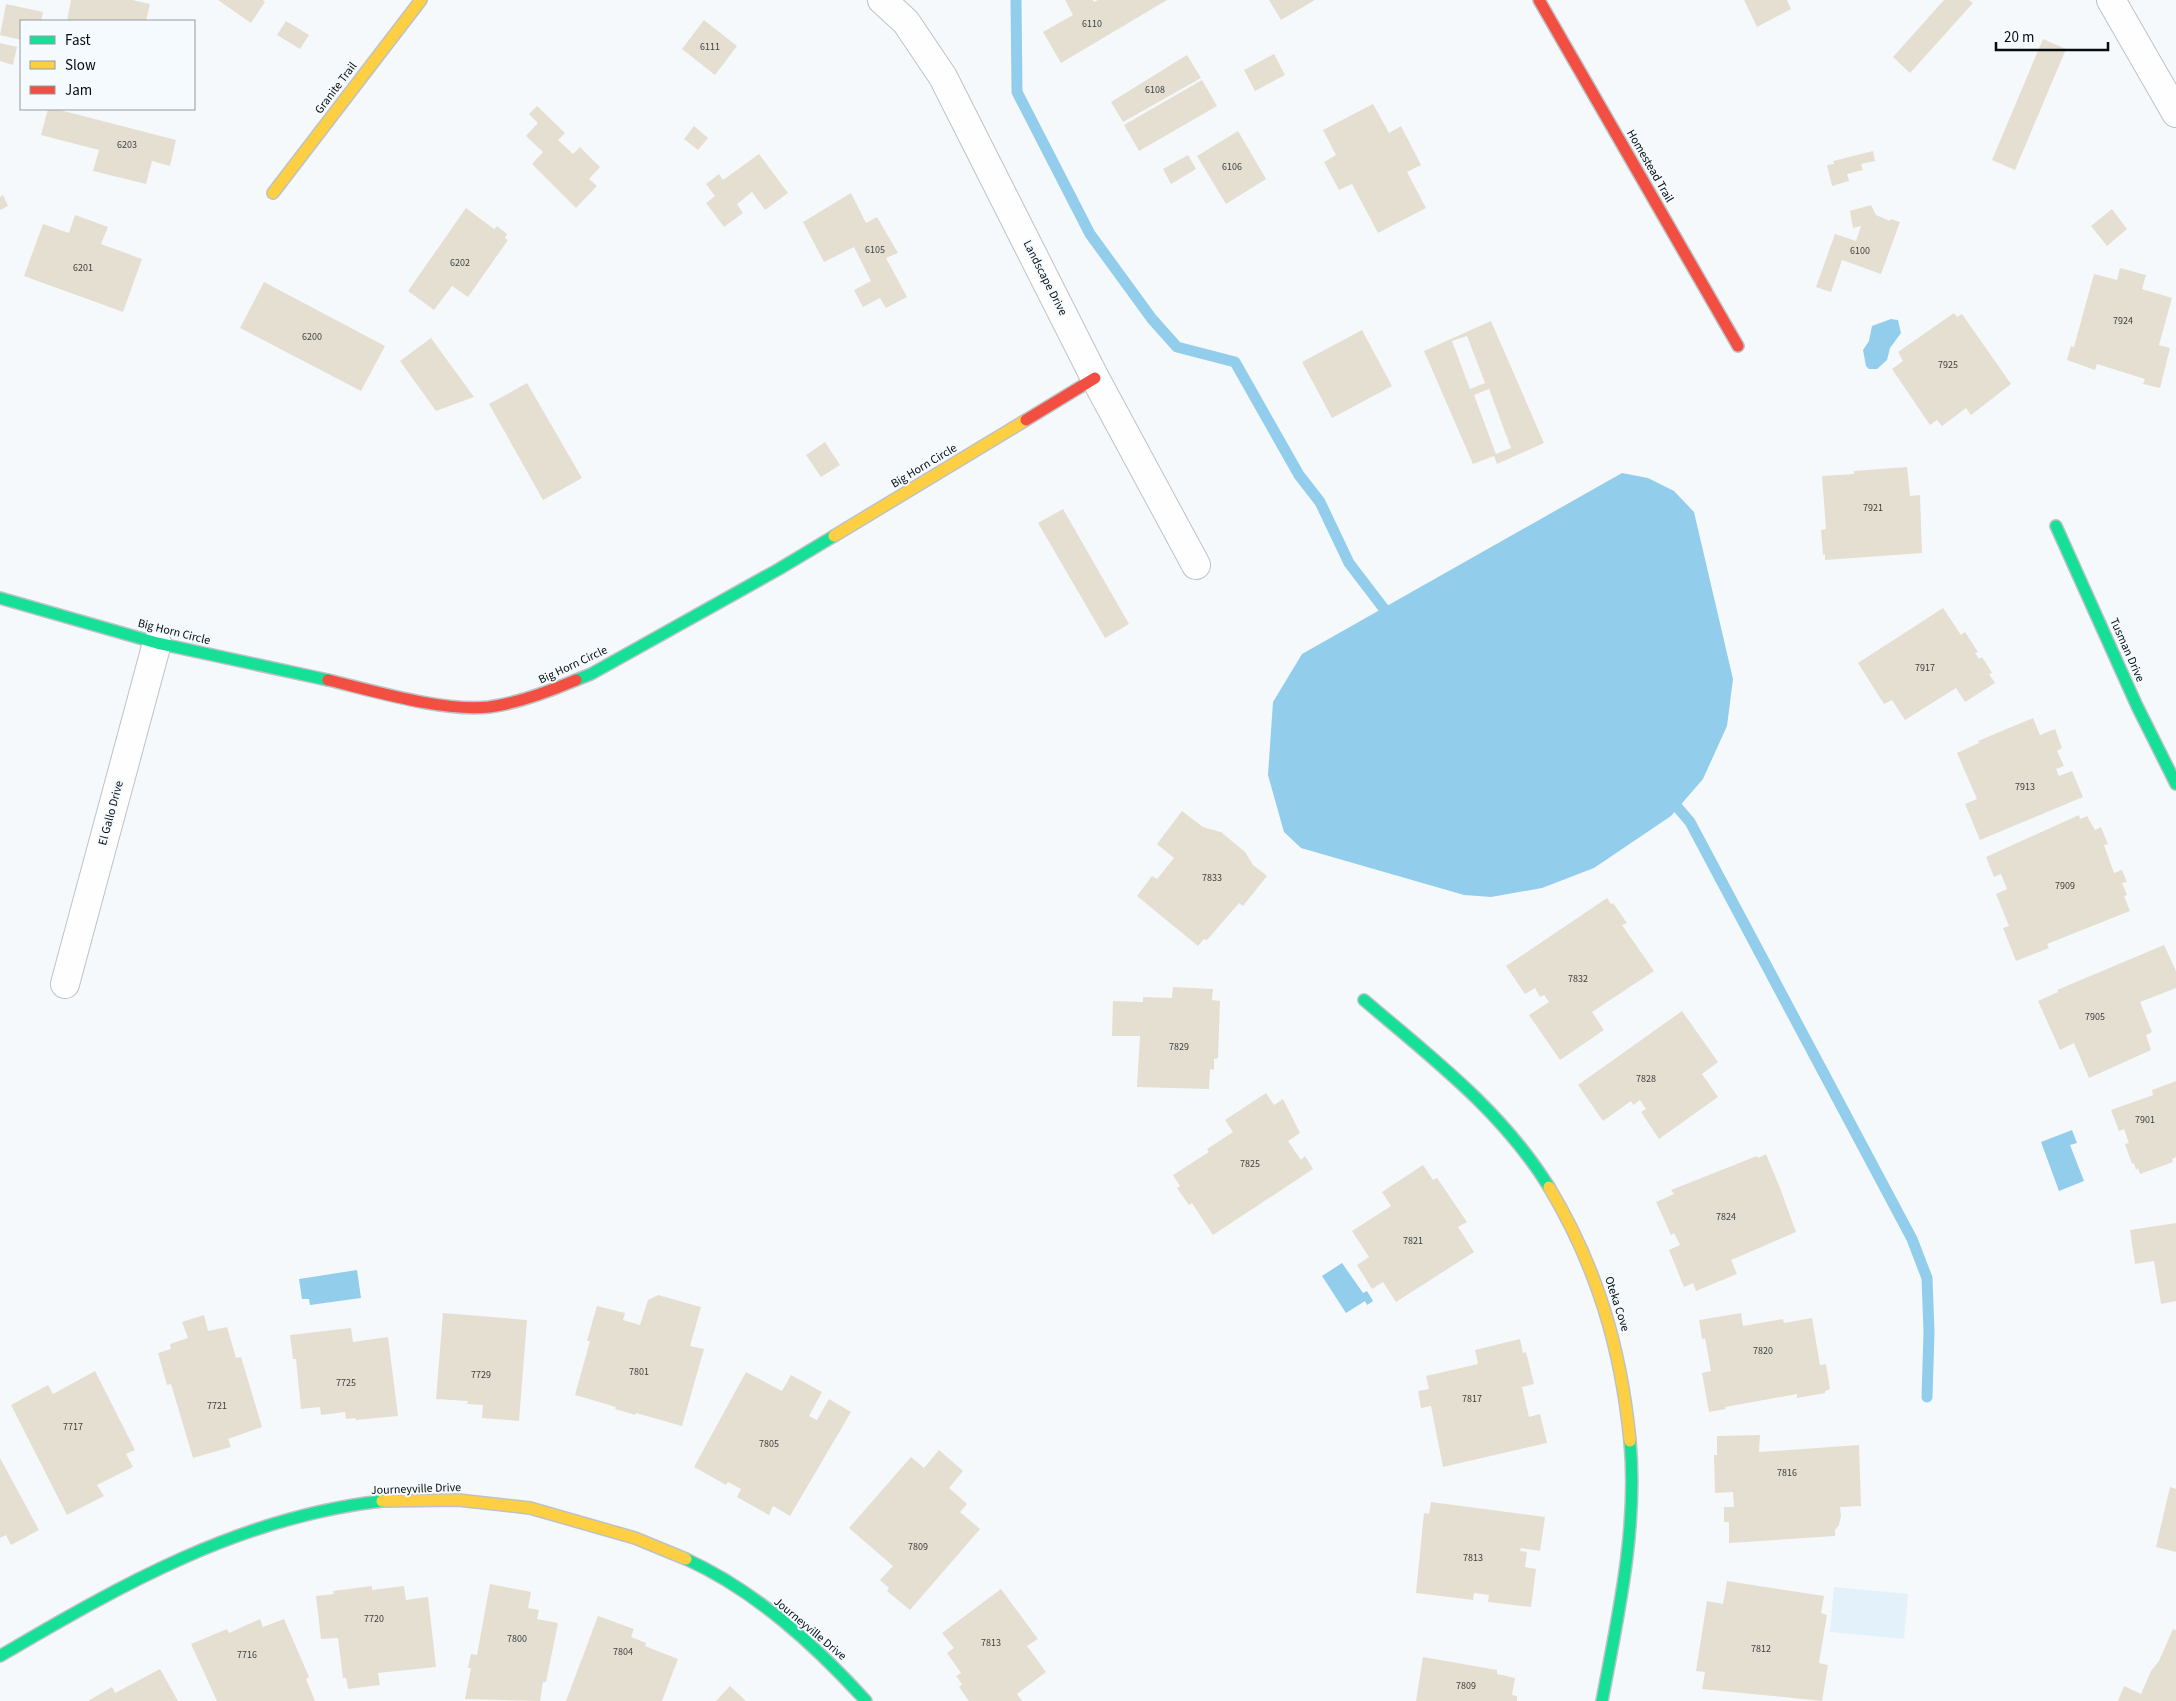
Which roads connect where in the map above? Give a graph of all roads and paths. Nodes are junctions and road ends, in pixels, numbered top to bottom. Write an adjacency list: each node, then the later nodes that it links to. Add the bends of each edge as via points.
1 (421, 0): 6 (street, Granite Trail)
2 (882, 0): 8 (street, Landscape Drive, via 906,22 943,77)
3 (1538, 0): 7 (street, Homestead Trail)
4 (2110, 0): 5 (street)
5 (2176, 113)
6 (273, 193)
7 (1738, 346)
8 (1095, 378): 10 (street, Landscape Drive); 12 (street, Big Horn Circle, via 779,570 591,674 539,696 488,707 440,705)
9 (2056, 526): 13 (street, Tusman Drive)
10 (1196, 564)
11 (0, 598): 12 (street, Big Horn Circle)
12 (157, 643): 14 (street, El Gallo Drive)
13 (2176, 784)
14 (66, 984)
15 (1364, 1000): 18 (street, Oteka Cove, via 1470,1091 1511,1135 1544,1178 1571,1223 1611,1327 1624,1380 1631,1431 1631,1500 1626,1563)
16 (0, 1656): 17 (street, Journeyville Drive, via 164,1566 229,1537 352,1506 452,1500 530,1508 664,1549 750,1597 794,1630 841,1672)
17 (866, 1701)
18 (1602, 1701)

